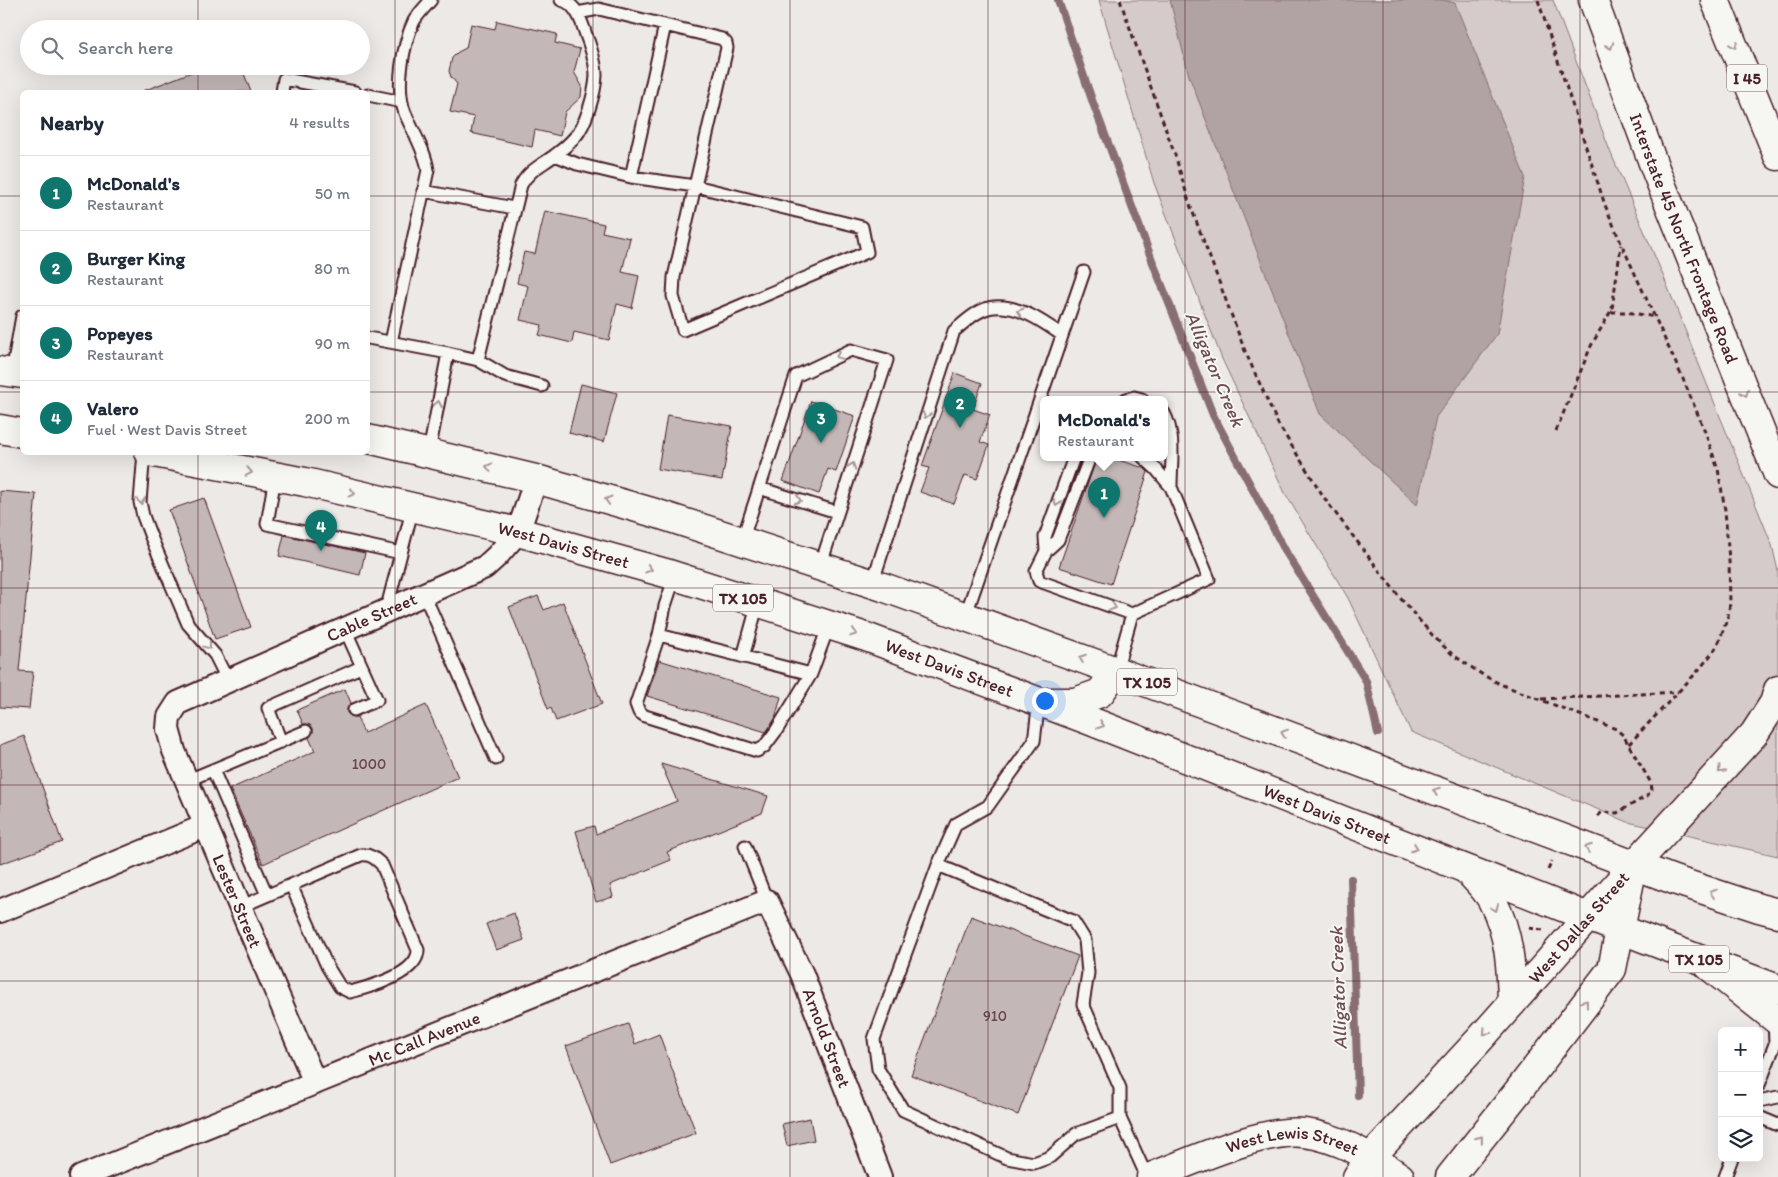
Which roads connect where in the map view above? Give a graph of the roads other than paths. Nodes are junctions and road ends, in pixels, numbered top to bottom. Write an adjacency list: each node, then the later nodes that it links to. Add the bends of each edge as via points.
1 (431, 0): 10 (lane, via 414,20 404,53 400,79)
2 (561, 0): 5 (lane)
3 (1593, 0): 40 (main road, Interstate 45 North Frontage Road, one-way to 40, via 1656,171)
4 (1715, 0): 12 (main road, I 45, one-way to 12)
5 (577, 13): 6 (lane, via 599,8); 11 (lane, via 592,54 596,77 585,120 576,137)
6 (665, 25): 13 (lane); 14 (lane, via 722,39 727,48)
7 (282, 90): 8 (lane, via 284,79)
8 (344, 90)
9 (370, 95): 10 (lane)
10 (402, 102): 15 (lane, via 427,162)
11 (555, 155): 13 (lane, via 577,164); 16 (lane, via 525,177)
12 (1778, 156)
13 (631, 177): 14 (lane)
14 (695, 186): 14 (lane, via 672,296 683,330 867,252 862,227)
15 (423, 191): 16 (lane); 21 (lane)
16 (514, 208): 23 (lane)
17 (1084, 272): 19 (lane)
18 (20, 325): 24 (lane)
19 (1062, 335): 26 (lane); 53 (lane, one-way to 53, via 1018,310 993,307 973,315 954,331)
20 (370, 338): 21 (lane)
21 (391, 342): 22 (lane)
22 (448, 353): 23 (lane); 32 (lane, one-way to 22)
23 (478, 360): 25 (lane, via 505,376)
24 (9, 374)
25 (542, 386)
26 (1041, 396)
27 (1040, 399): 58 (lane)
28 (1168, 420): 43 (lane)
29 (0, 429): 30 (main road)
30 (20, 433)
31 (370, 439): 32 (main road, TX 105)
32 (429, 452): 42 (main road, TX 105, one-way to 32)
33 (144, 455): 66 (lane, one-way to 66, via 140,502 150,537 188,624 215,655)
34 (164, 455): 41 (main road, West Davis Street / TX 105, one-way to 41)
35 (1073, 461): 49 (lane, one-way to 49, via 1045,537)
36 (1088, 461): 49 (lane, via 1058,540)
37 (1147, 461): 39 (lane)
38 (1156, 461): 39 (lane)
39 (1156, 469): 43 (lane)
40 (1778, 475)
41 (275, 477): 45 (main road, West Davis Street / TX 105, one-way to 45); 50 (lane, via 267,524)
42 (536, 479): 47 (street, Cable Street); 48 (main road, TX 105, one-way to 42)
43 (1171, 487): 57 (lane, via 1209,579)
44 (759, 488): 46 (lane, one-way to 46); 46 (lane, one-way to 44, via 887,360 851,350 796,376); 48 (lane)
45 (413, 507): 47 (main road, West Davis Street / TX 105); 50 (lane)
46 (837, 512): 51 (lane)
47 (518, 532): 52 (main road, West Davis Street / TX 105, one-way to 52); 54 (street, Cable Street, via 485,567)
48 (742, 541): 51 (main road, TX 105)
49 (1046, 551): 57 (lane, one-way to 57, via 1036,571 1039,581)
50 (401, 553): 56 (lane)
51 (820, 567): 53 (main road, TX 105)
52 (675, 576): 55 (main road, West Davis Street / TX 105); 61 (lane)
53 (872, 584): 58 (main road, TX 105)
54 (424, 594): 56 (street, Cable Street); 73 (lane)
55 (758, 603): 59 (main road, West Davis Street / TX 105); 62 (lane)
56 (386, 611): 60 (street, Cable Street)
57 (1132, 614): 64 (lane)
58 (965, 617): 64 (main road, TX 105, one-way to 58)
59 (829, 625): 65 (lane); 68 (main road, West Davis Street / TX 105, one-way to 68)
60 (345, 629): 63 (lane); 66 (street, Cable Street)
61 (659, 635): 62 (lane); 65 (lane, via 636,704 639,712 757,751 776,731)
62 (743, 656): 65 (lane)
63 (361, 667): 69 (lane, via 377,700); 72 (lane, via 268,708)
64 (1116, 671): 68 (main road, via 1100,693 1075,702); 79 (main road, TX 105, one-way to 64)
65 (812, 674)
66 (228, 681): 70 (street, Cable Street, via 178,703)
67 (1778, 690): 79 (main road, one-way to 79, via 1774,703 1754,734)
68 (1039, 701): 78 (lane, via 1034,741 988,806 956,824); 80 (main road, West Davis Street / TX 105, one-way to 80)
69 (354, 710)
70 (169, 717): 75 (street, Lester Street, via 168,729)
71 (306, 731): 72 (lane)
72 (281, 742): 74 (lane)
73 (496, 759)
74 (213, 770): 75 (lane); 82 (lane)
75 (186, 781): 76 (street, Lester Street)
76 (205, 826): 84 (street, Lester Street); 85 (street)
77 (744, 846): 83 (lane)
78 (938, 865): 97 (lane, via 1073,921 1085,940 1088,973 1084,1004 1120,1088); 97 (lane, via 874,1039 878,1069 903,1110 1007,1158 1034,1163 1050,1158 1076,1134)
79 (1634, 865): 86 (main road, TX 105, one-way to 79); 87 (main road, West Dallas Street); 88 (main road, West Dallas Street)
80 (1466, 869): 87 (main road, West Davis Street / TX 105); 91 (main road, one-way to 91, via 1491,899 1504,929 1510,956)
81 (291, 885): 81 (lane, via 361,856 375,858 382,865 418,950 414,963 406,971 365,988 350,992 340,987 327,966); 82 (lane)
82 (267, 895): 84 (lane)
83 (767, 901): 94 (street, Mc Call Avenue); 103 (street, Arnold Street, via 802,974)
84 (240, 907): 94 (street, Lester Street)
85 (0, 911)
86 (1778, 913)
87 (1588, 917): 88 (main road, West Davis Street / TX 105); 91 (main road, West Dallas Street)
88 (1620, 928): 89 (main road, West Davis Street / TX 105); 107 (main road, West Dallas Street, one-way to 88, via 1612,969)
89 (1702, 960): 90 (main road, West Davis Street / TX 105); 92 (main road)
90 (1778, 989)
91 (1512, 1003): 101 (main road, West Dallas Street, one-way to 101)
92 (1776, 1019): 93 (lane, via 1775,1044)
93 (1763, 1075)
94 (314, 1083): 102 (street, Mc Call Avenue)
95 (1778, 1097): 96 (lane)
96 (1763, 1100)
97 (1120, 1118): 104 (lane)
98 (1763, 1119): 99 (lane)
99 (1778, 1126)
100 (1730, 1162): 108 (lane)
101 (1364, 1167): 105 (main road, West Lewis Street, via 1334,1141 1303,1133 1277,1134 1245,1142); 106 (main road, West Lewis Street)
102 (81, 1177)
103 (880, 1177)
104 (1147, 1177)
105 (1151, 1177)
106 (1400, 1177)
107 (1450, 1177)
108 (1724, 1177)

